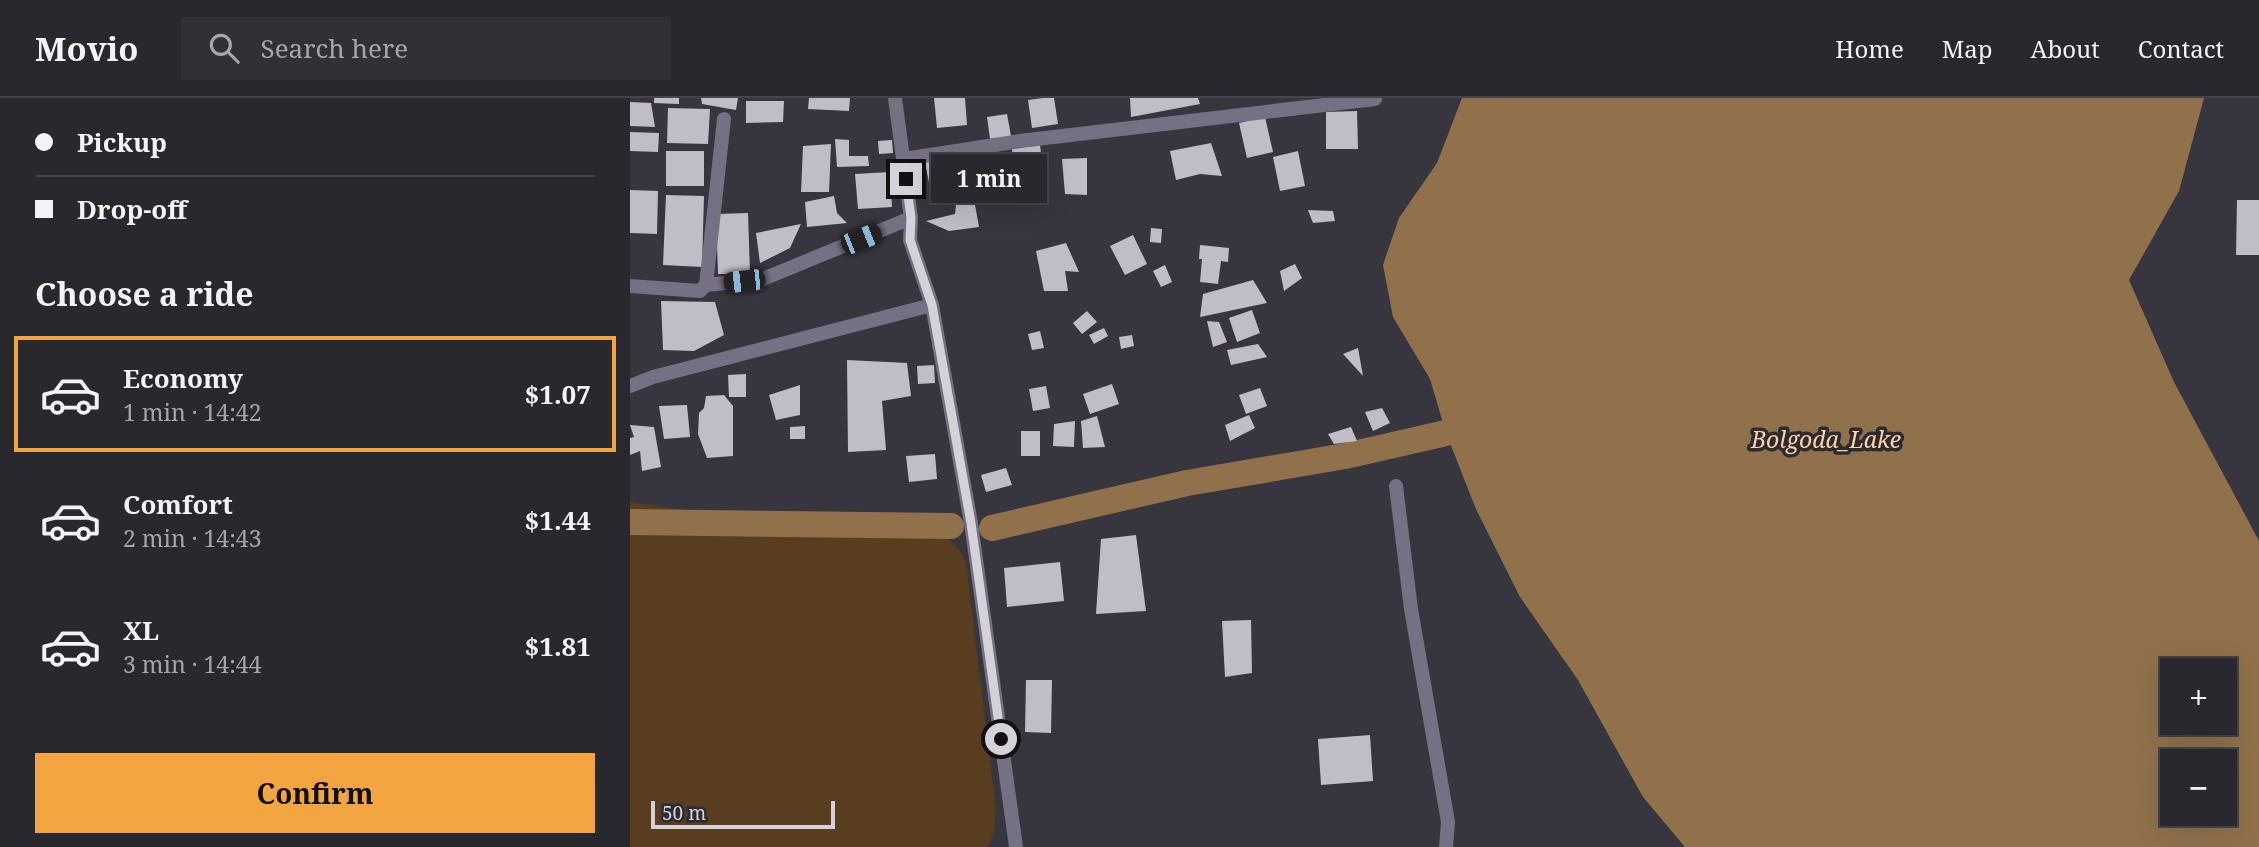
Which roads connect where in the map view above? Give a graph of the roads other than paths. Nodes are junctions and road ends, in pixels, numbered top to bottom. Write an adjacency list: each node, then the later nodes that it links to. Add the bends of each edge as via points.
1 (895, 98): 4 (street)
2 (1375, 99): 4 (street)
3 (724, 119): 6 (street)
4 (904, 159): 5 (street)
5 (911, 218): 6 (street, via 763,279); 8 (street, via 910,240)
6 (706, 285): 7 (street, via 700,291)
7 (630, 286)
8 (932, 305): 9 (street); 11 (street, via 971,523)
9 (630, 386)
10 (1396, 486): 12 (street, via 1411,609 1448,822)
11 (1016, 847)
12 (1446, 847)

